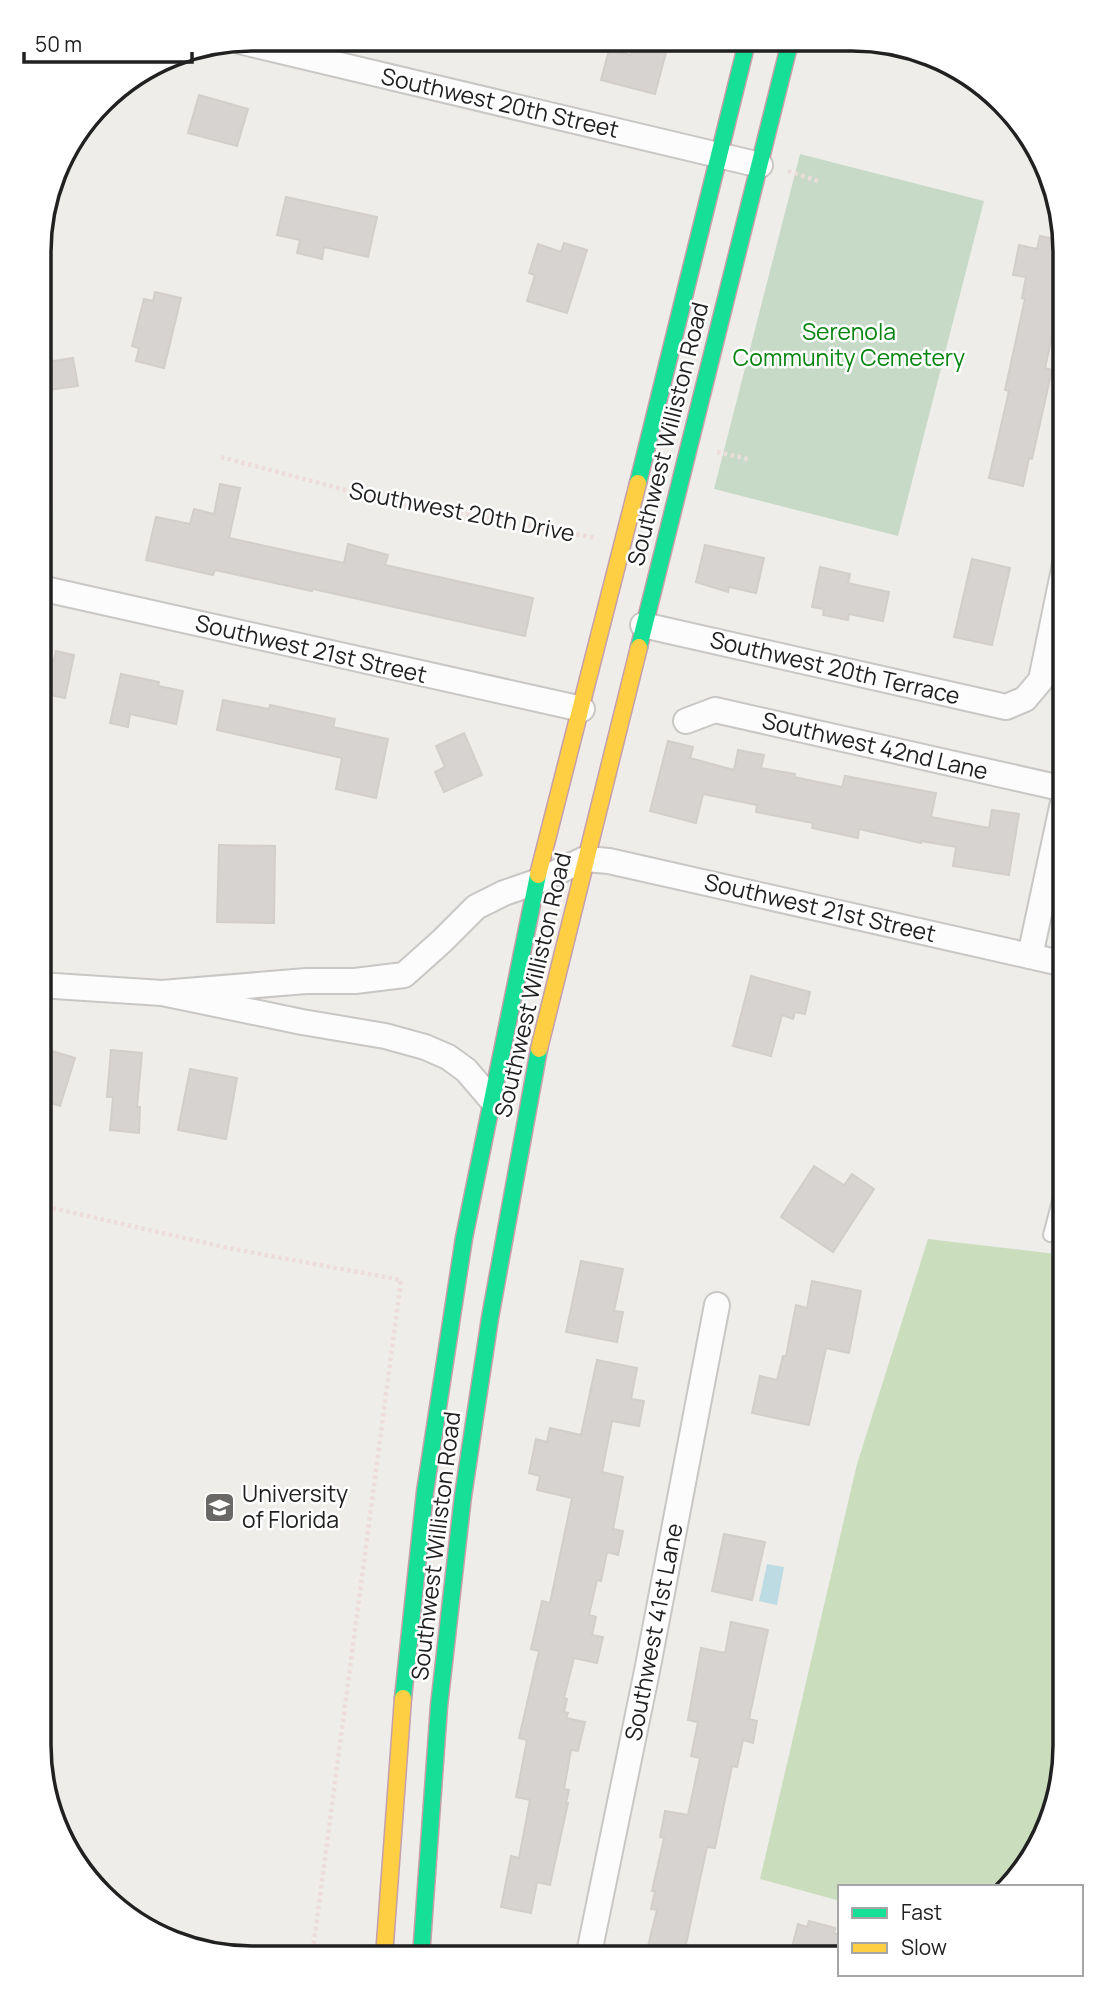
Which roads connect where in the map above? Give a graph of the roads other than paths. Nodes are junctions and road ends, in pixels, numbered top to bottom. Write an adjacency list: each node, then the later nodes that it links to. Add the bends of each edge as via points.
1 (281, 51): 4 (street, Southwest 20th Street)
2 (745, 51): 4 (highway, Southwest Williston Road)
3 (788, 51): 5 (highway, Southwest Williston Road)
4 (719, 155): 5 (street, Southwest 20th Street); 9 (highway, Southwest Williston Road)
5 (760, 165): 7 (highway, Southwest Williston Road)
6 (51, 590): 9 (street, Southwest 21st Street)
7 (643, 625): 8 (street, Southwest 20th Terrace, via 1006,707 1025,699); 13 (highway, Southwest Williston Road)
8 (1053, 661)
9 (582, 709): 14 (highway, Southwest Williston Road)
10 (686, 721): 11 (street, Southwest 42nd Lane, via 715,710)
11 (1053, 788)
12 (1053, 848): 15 (street, Southwest 42nd Lane)
13 (585, 859): 14 (street); 15 (street, Southwest 21st Street); 24 (highway, Southwest Williston Road, via 530,1090 476,1402 439,1706)
14 (536, 882): 18 (street, via 476,907 404,975); 19 (highway, Southwest Williston Road)
15 (1030, 956): 16 (street, Southwest 21st Street)
16 (1053, 961)
17 (51, 986): 18 (street)
18 (162, 993): 19 (street, via 425,1047 466,1070)
19 (490, 1098): 23 (highway, Southwest Williston Road, via 424,1505 395,1787)
20 (1053, 1224): 21 (lane)
21 (1050, 1235)
22 (718, 1305): 25 (street, Southwest 41st Lane)
23 (385, 1946)
24 (422, 1946)
25 (590, 1946)

